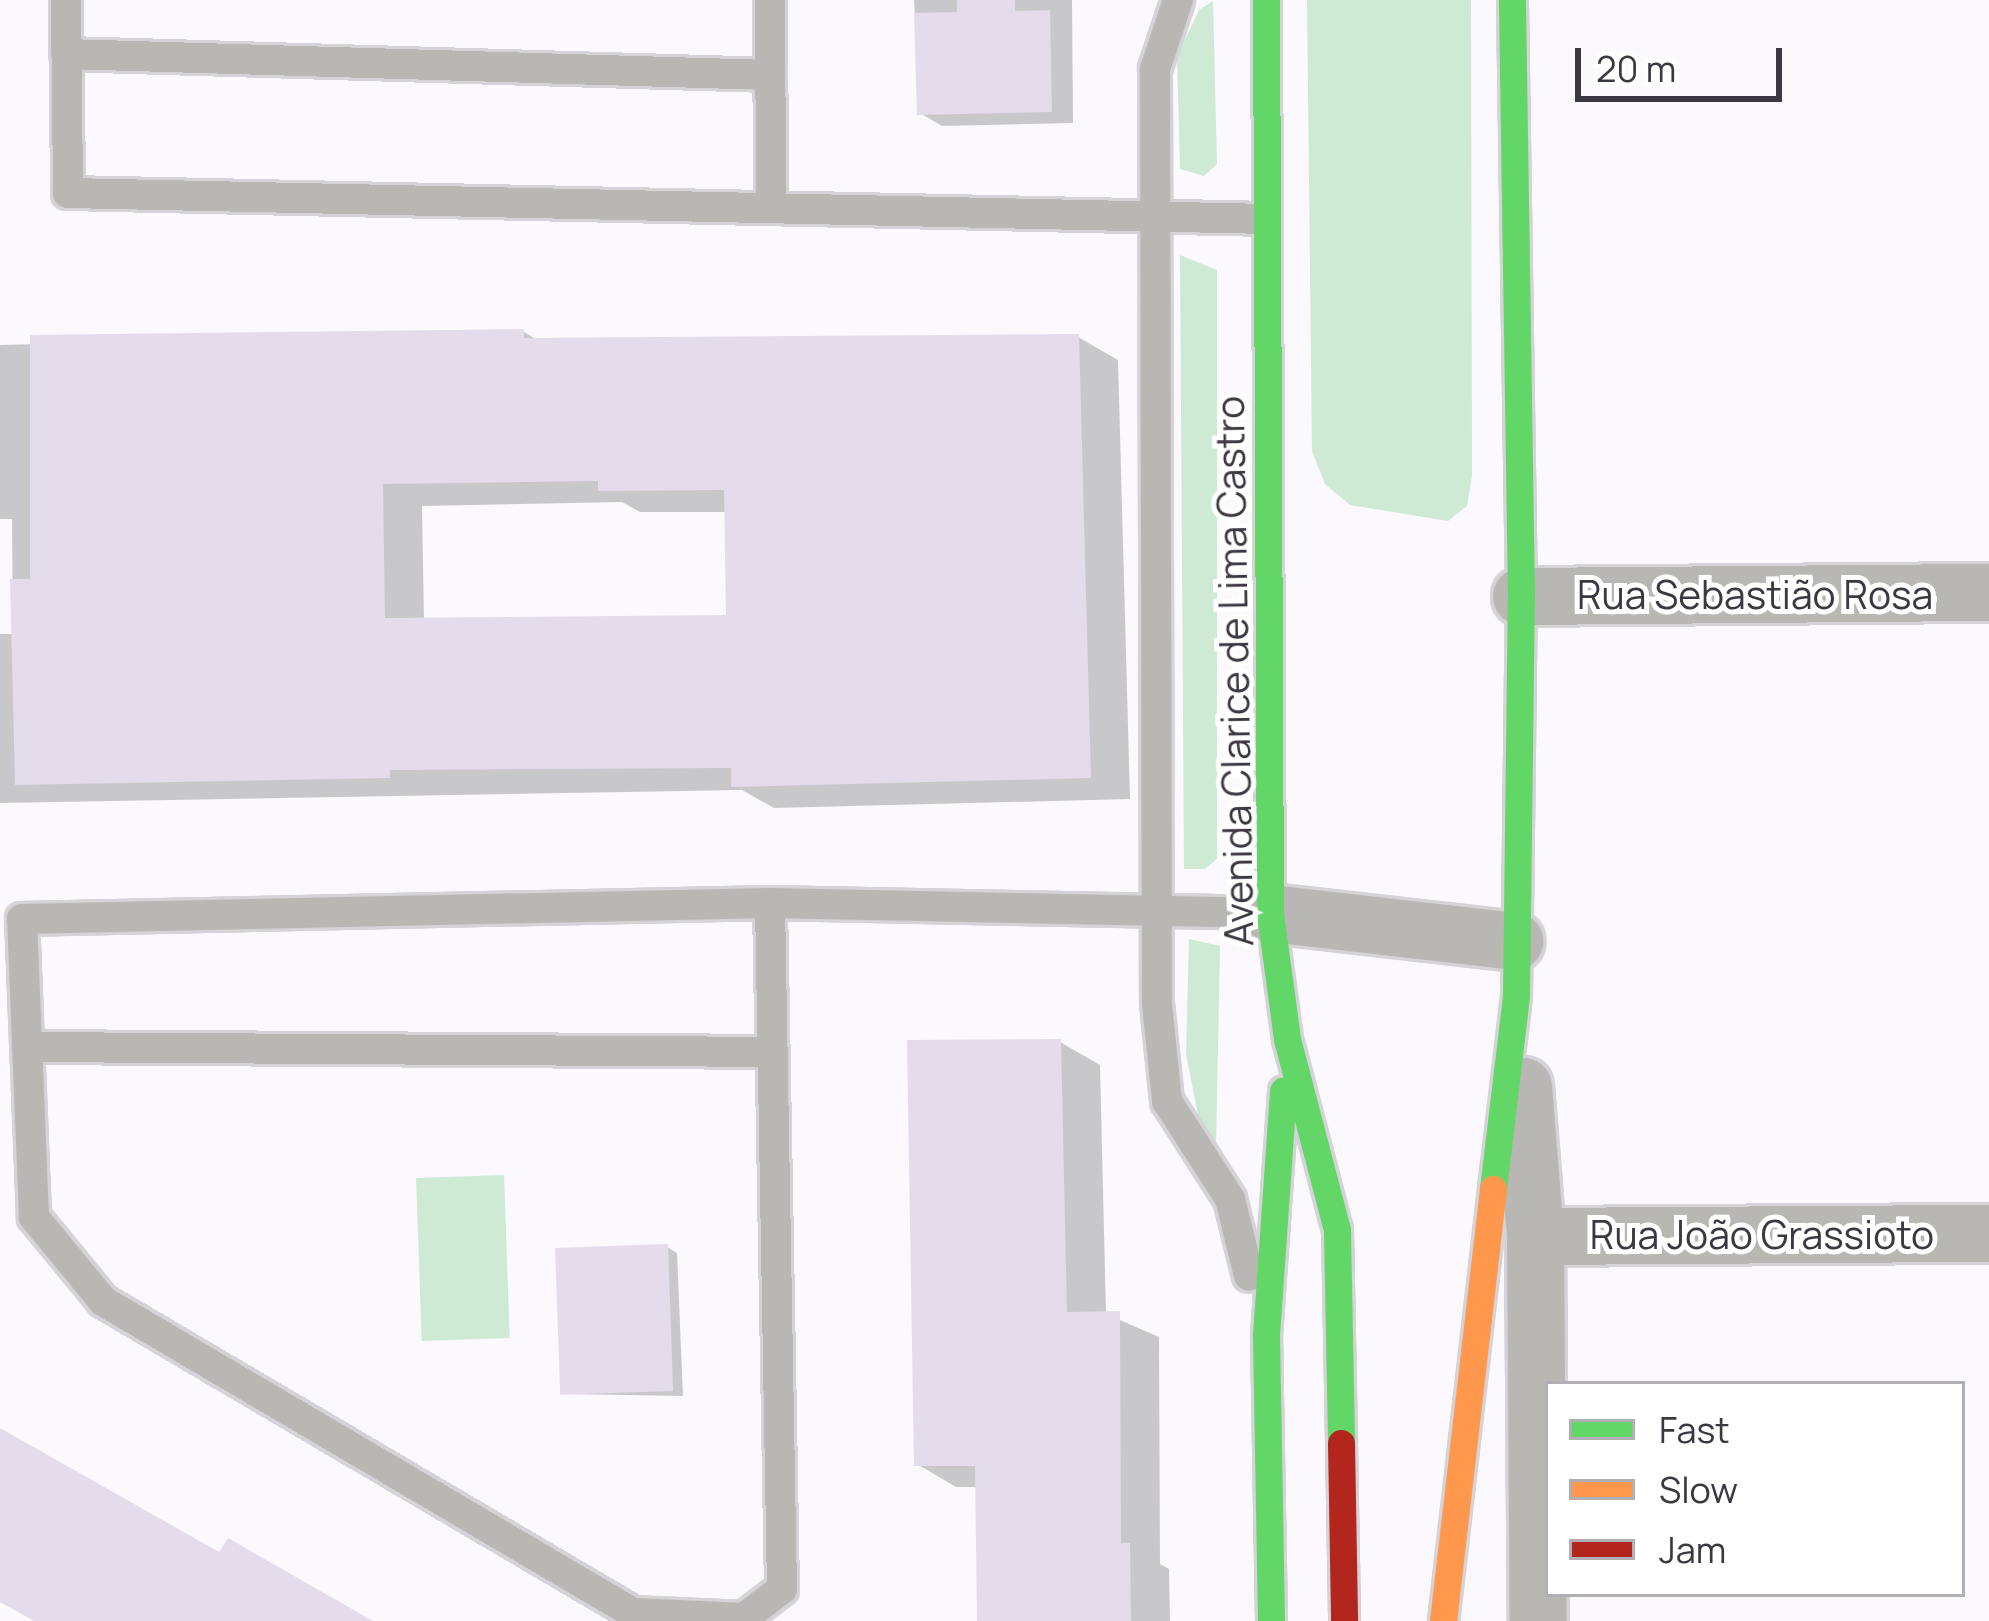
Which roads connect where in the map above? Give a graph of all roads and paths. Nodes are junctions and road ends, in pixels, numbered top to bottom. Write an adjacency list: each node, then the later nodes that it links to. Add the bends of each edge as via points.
1 (66, 0): 6 (lane)
2 (770, 0): 7 (lane)
3 (1178, 0): 9 (lane, via 1155,69)
4 (1266, 0): 10 (street, Avenida Clarice de Lima Castro)
5 (1513, 0): 12 (street)
6 (66, 54): 7 (lane); 8 (lane, via 68,193)
7 (770, 75): 8 (lane)
8 (771, 208): 9 (lane)
9 (1154, 218): 10 (lane); 14 (lane)
10 (1266, 219): 15 (street, Avenida Clarice de Lima Castro)
11 (1989, 592): 12 (street, Rua Sebastião Rosa)
12 (1521, 596): 16 (street)
13 (770, 903): 14 (lane); 18 (lane, via 22,919); 19 (lane)
14 (1158, 911): 15 (lane); 22 (lane, via 1167,1101 1230,1198)
15 (1270, 914): 16 (street); 17 (street, Avenida Clarice de Lima Castro)
16 (1515, 969): 21 (street); 25 (street)
17 (1287, 1039): 22 (street); 24 (street, Avenida Clarice de Lima Castro, via 1337,1230)
18 (27, 1047): 19 (lane); 19 (lane, via 34,1217 103,1301 633,1613 744,1618 782,1589)
19 (772, 1052)
20 (1989, 1233): 21 (street, Rua João Grassioto)
21 (1535, 1236): 26 (street)
22 (1265, 1335): 23 (street)
23 (1270, 1621)
24 (1344, 1621)
25 (1443, 1621)
26 (1538, 1621)

